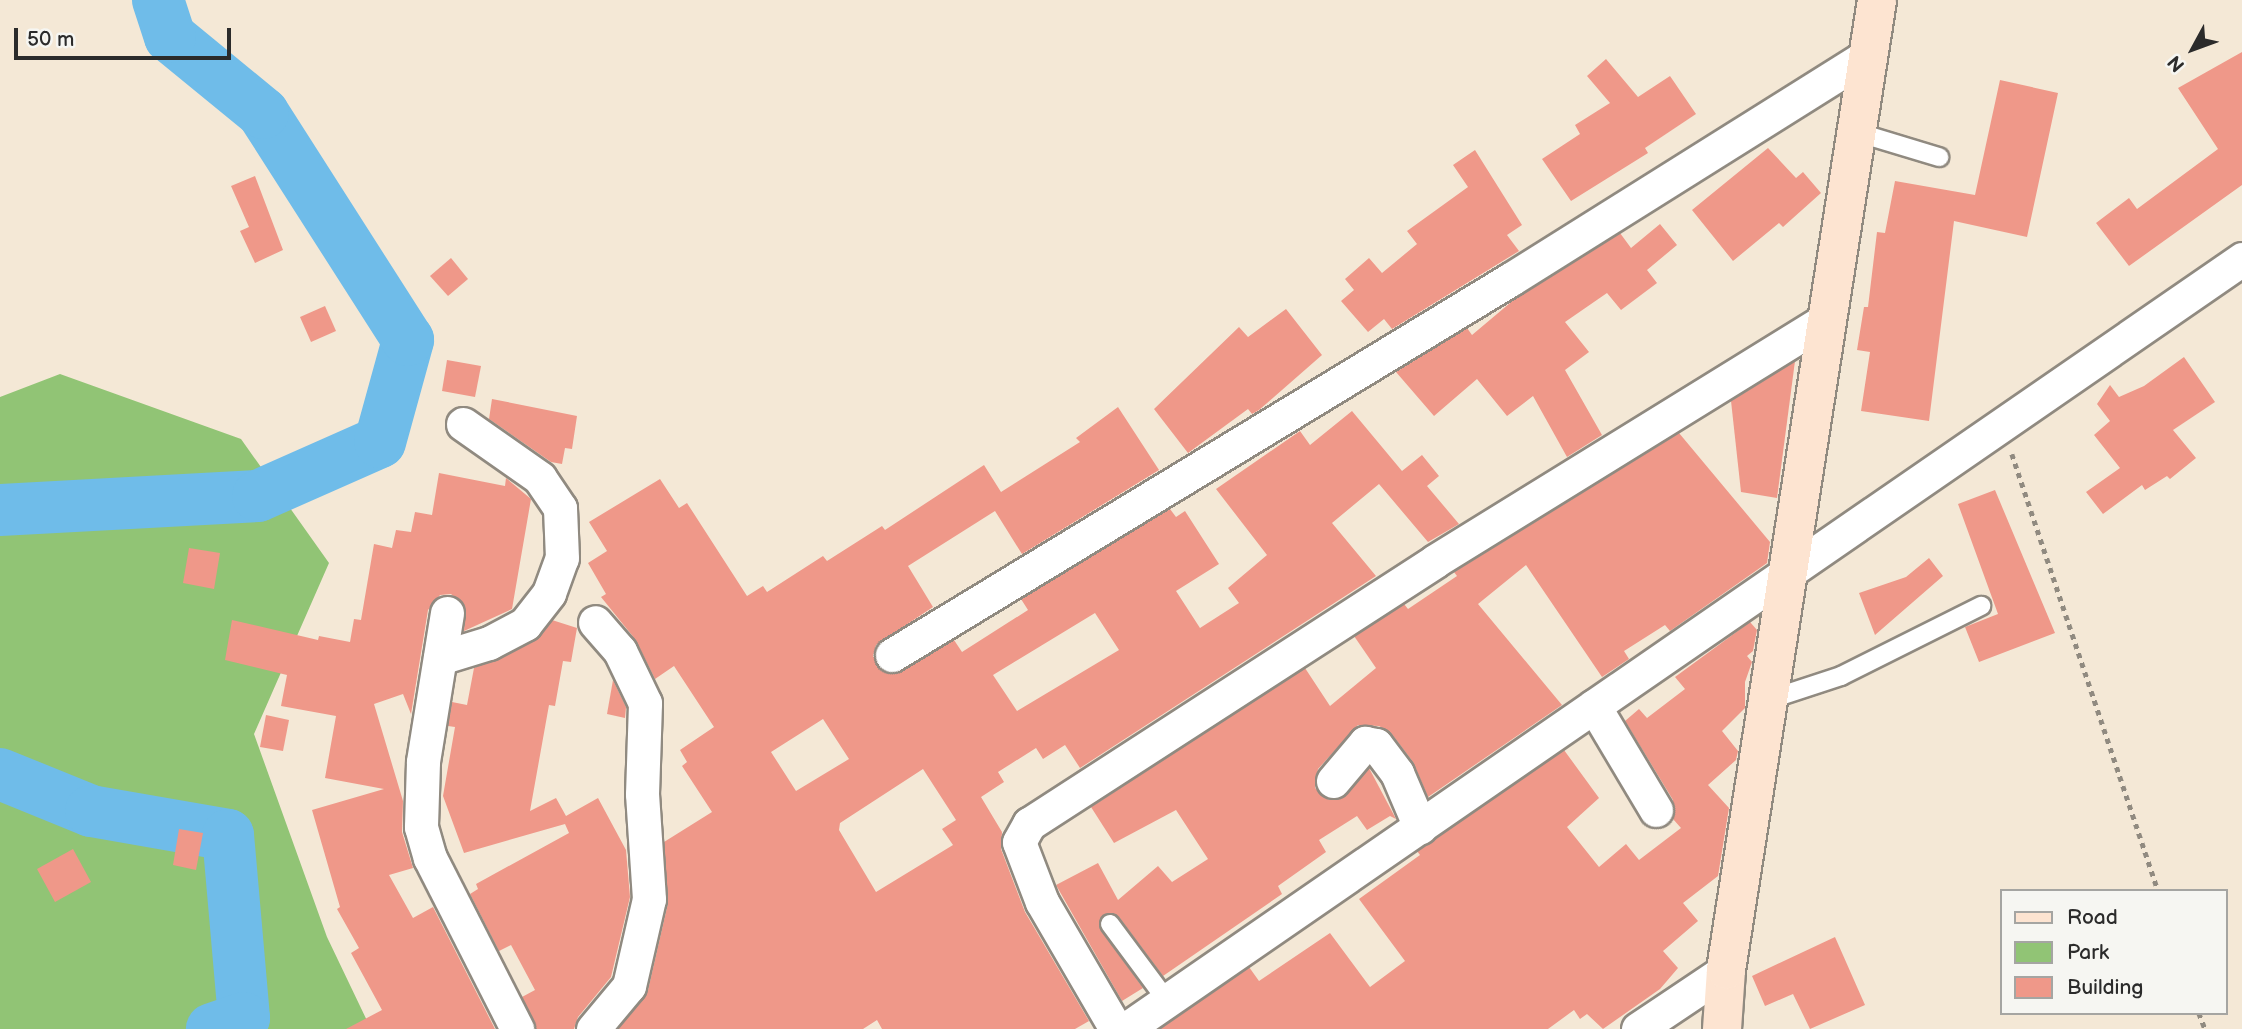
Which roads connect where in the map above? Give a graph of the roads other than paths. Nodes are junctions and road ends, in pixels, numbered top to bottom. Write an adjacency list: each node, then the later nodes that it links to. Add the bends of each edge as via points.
1 (1877, 0): 2 (street)
2 (1868, 55): 3 (street); 12 (street, via 1511,279)
3 (1856, 132): 4 (lane); 6 (street)
4 (1939, 157)
5 (2242, 260): 8 (street)
6 (1827, 318): 8 (street); 24 (street, via 1435,561 1029,824 1019,842 1042,902)
7 (463, 424): 13 (street, via 540,478 560,508 562,558 549,593 525,624 489,643)
8 (1788, 569): 14 (street); 15 (street)
9 (1981, 606): 14 (lane, via 1841,676)
10 (447, 613): 13 (street)
11 (595, 622): 23 (street, via 620,651 645,703 642,794 649,899 629,986)
12 (892, 655)
13 (440, 658): 22 (street, via 423,762 421,827 430,858)
14 (1768, 700): 20 (street)
15 (1594, 706): 17 (street); 18 (street)
16 (1333, 781): 18 (street, via 1365,743 1376,745 1397,773)
17 (1656, 810)
18 (1420, 827): 21 (street)
19 (1110, 924): 21 (lane)
20 (1726, 970): 26 (street); 27 (street)
21 (1168, 1002): 25 (street)
22 (517, 1029)
23 (593, 1029)
24 (1116, 1029)
25 (1126, 1029)
26 (1638, 1029)
27 (1722, 1029)

